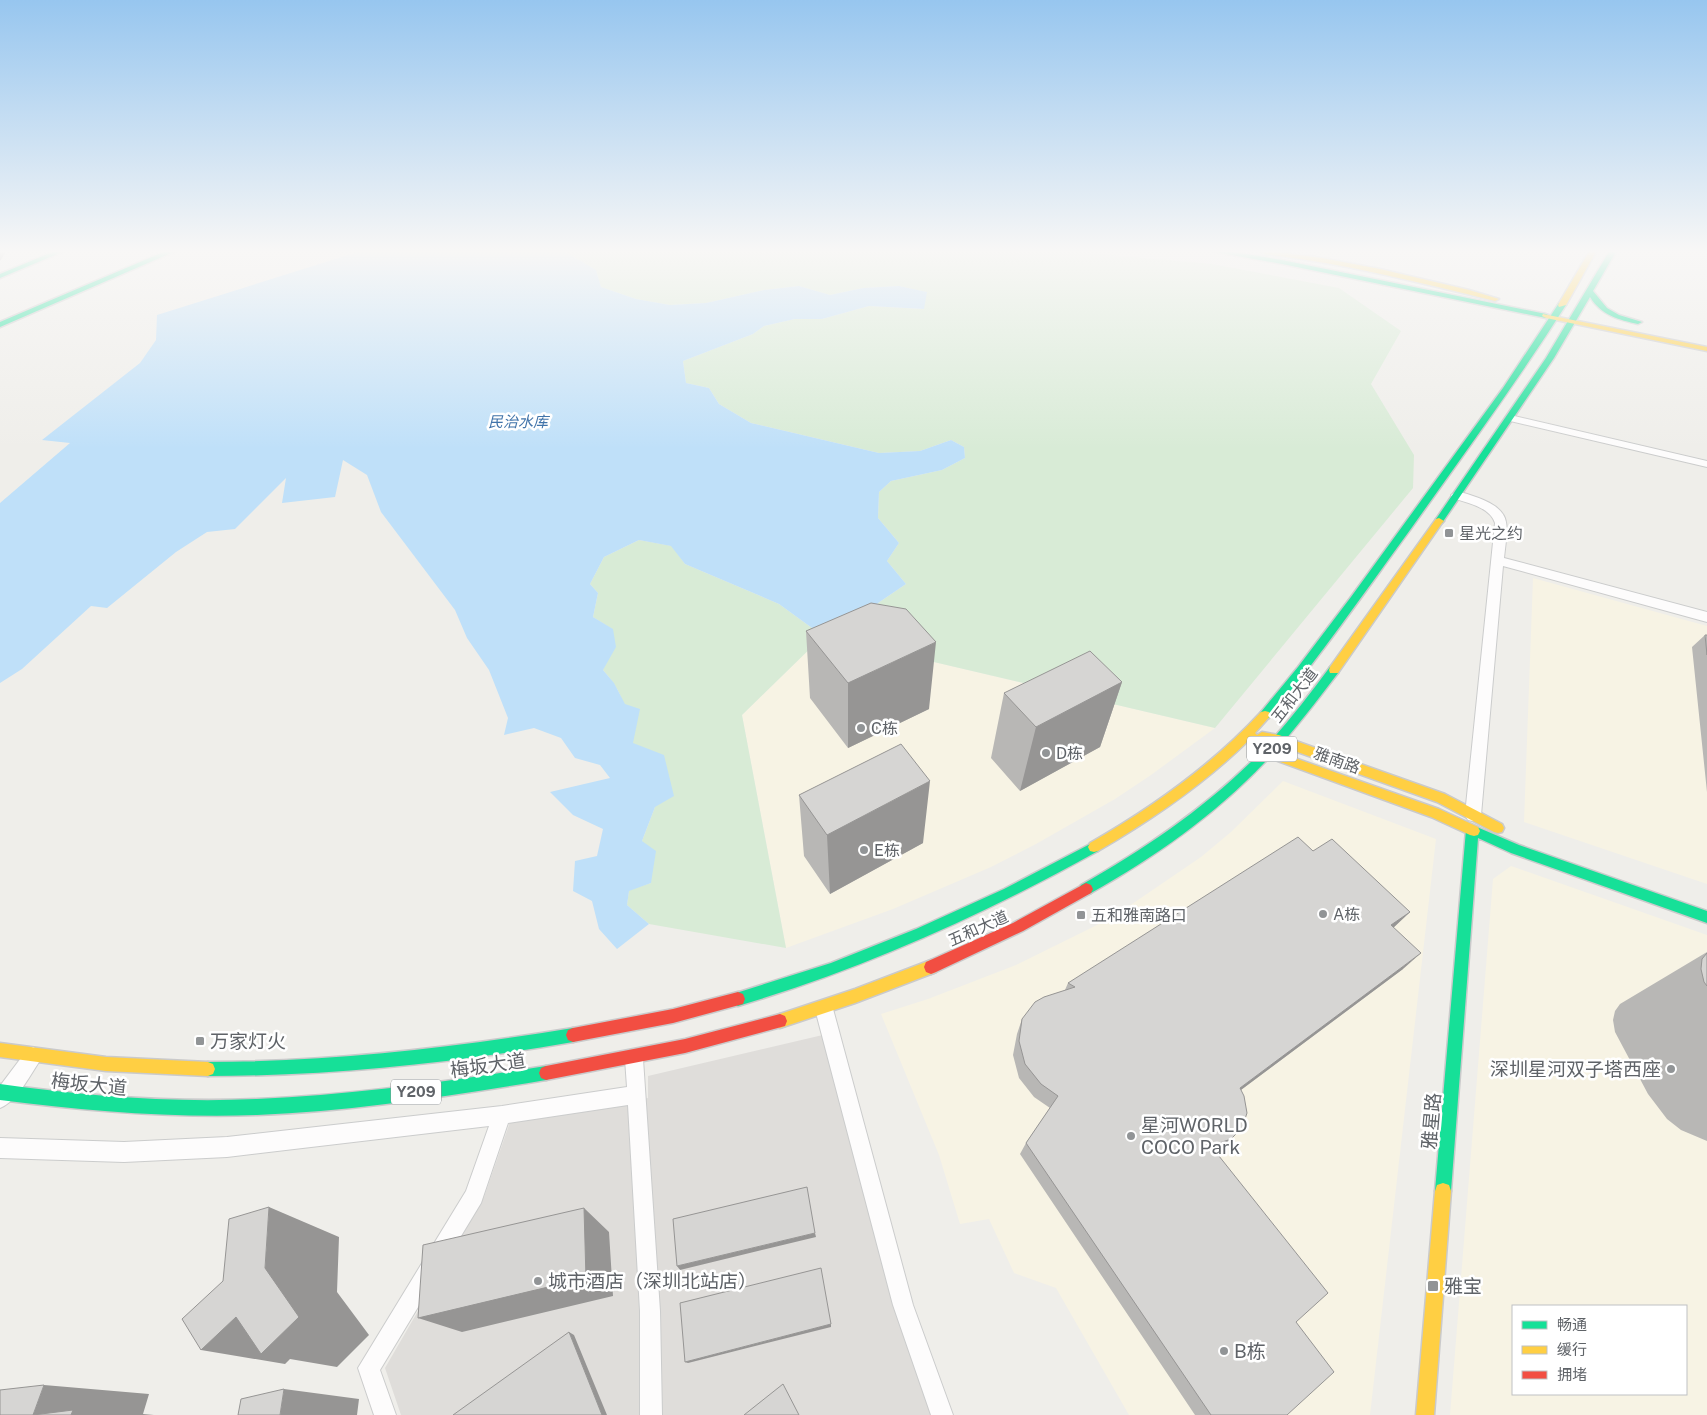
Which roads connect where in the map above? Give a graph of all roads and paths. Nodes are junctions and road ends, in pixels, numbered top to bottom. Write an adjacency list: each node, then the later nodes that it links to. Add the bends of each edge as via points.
1 (21, 316): 7 (main road)
2 (1516, 316): 13 (main road, via 1532,328)
3 (1556, 316): 13 (main road, 五和大道 / Y209)
4 (1566, 316): 6 (main road)
5 (1619, 316): 8 (main road)
6 (1575, 318): 10 (main road); 11 (main road); 12 (main road, 五和大道 / Y209)
7 (0, 325)
8 (1650, 325)
9 (1680, 332): 11 (main road)
10 (1642, 335): 12 (main road, via 1602,332 1567,338); 14 (main road)
11 (1707, 340)
12 (1559, 344): 15 (main road, 五和大道 / Y209)
13 (1535, 347): 20 (main road, 五和大道 / Y209, via 1331,634)
14 (1707, 348)
15 (1510, 418): 16 (street); 17 (main road, 五和大道 / Y209)
16 (1707, 464)
17 (1457, 495): 18 (street, via 1492,510 1500,517); 21 (main road, 五和大道 / Y209, via 1353,646)
18 (1497, 560): 19 (street); 23 (street)
19 (1707, 617)
20 (1250, 735): 21 (main road, 雅南路); 22 (main road, 雅南路); 27 (main road, 五和大道 / Y209, via 1169,802 1024,886 879,952)
21 (1279, 740): 22 (main road, 五和大道 / Y209); 23 (main road, 雅南路, via 1441,798)
22 (1268, 753): 24 (main road, 雅南路, via 1435,813); 28 (main road, 五和大道 / Y209, via 1188,823 1134,861 1044,915 972,949)
23 (1473, 815): 25 (main road, 雅南路)
24 (1472, 830): 26 (main road, 雅南路, via 1515,849); 39 (main road, 雅星路)
25 (1507, 832)
26 (1707, 917)
27 (798, 981): 30 (main road, 梅坂大道 / Y209, via 707,1008 602,1031 380,1061 274,1069 148,1069)
28 (824, 1009): 31 (main road, 梅坂大道 / Y209); 38 (street, via 903,1305)
29 (0, 1050): 30 (main road, 梅坂大道 / Y209)
30 (33, 1056): 33 (street)
31 (634, 1059): 32 (street); 33 (main road, 梅坂大道 / Y209, via 485,1084 256,1106 132,1106)
32 (634, 1095): 34 (street); 37 (street, via 650,1311)
33 (2, 1098)
34 (502, 1115): 35 (street, via 227,1147 124,1152); 36 (street, via 474,1196 370,1368)
35 (0, 1148)
36 (385, 1415)
37 (650, 1415)
38 (942, 1415)
39 (1425, 1415)

